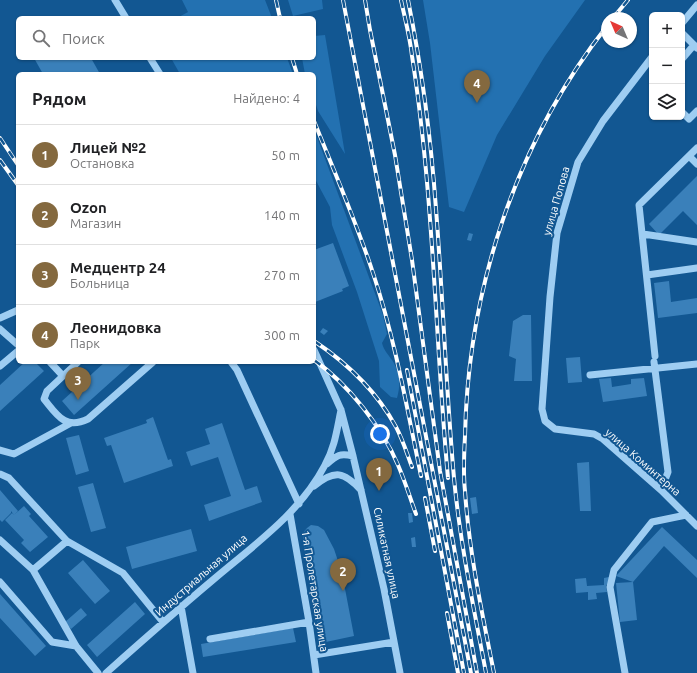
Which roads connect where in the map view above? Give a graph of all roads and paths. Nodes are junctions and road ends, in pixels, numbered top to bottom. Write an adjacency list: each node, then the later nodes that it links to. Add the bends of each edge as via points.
1 (115, 0): 3 (street)
2 (697, 6): 4 (street)
3 (125, 16)
4 (685, 20)
5 (685, 36): 6 (street)
6 (696, 46): 7 (street)
7 (685, 56)
8 (151, 60): 10 (street)
9 (649, 61): 36 (street, улица Попова, via 603,121 578,162 557,233 542,404)
10 (159, 72)
11 (697, 111): 12 (street, via 689,119)
12 (685, 115)
13 (697, 148): 14 (street)
14 (689, 156): 15 (street); 16 (street, via 639,205)
15 (697, 164)
16 (643, 234): 17 (street); 19 (street)
17 (697, 242)
18 (697, 268): 19 (street)
19 (647, 275): 26 (street)
20 (16, 311): 21 (street)
21 (0, 318)
22 (0, 329): 23 (street)
23 (16, 343)
24 (16, 353): 32 (street)
25 (316, 354): 35 (street, Силикатная улица)
26 (655, 362): 31 (street); 33 (street); 42 (street, via 668,472)
27 (52, 364): 34 (street)
28 (76, 364): 34 (street)
29 (151, 364): 37 (street, via 88,419 80,423)
30 (232, 364): 45 (street)
31 (697, 364)
32 (0, 366)
33 (590, 375)
34 (63, 376): 37 (street, via 47,391 44,399 61,420)
35 (341, 410): 39 (street, Силикатная улица); 40 (street, Индустриальная улица, via 335,444)
36 (545, 421): 42 (street, улица Коминтерна, via 555,429 594,434 603,439)
37 (71, 423): 38 (street, via 14,454)
38 (0, 450)
39 (353, 456): 40 (street, Индустриальная улица, via 339,455); 44 (street, Силикатная улица)
40 (325, 466): 43 (street, Индустриальная улица)
41 (0, 474): 50 (street, via 9,478)
42 (663, 487): 47 (street, улица Коминтерна)
43 (308, 491): 44 (street, Индустриальная улица, via 329,476 338,475 345,476); 45 (street, Индустриальная улица)
44 (362, 491): 57 (street, Силикатная улица)
45 (299, 504): 46 (street, Индустриальная улица)
46 (290, 514): 53 (street, Индустриальная улица); 55 (street, 1-я Пролетарская улица)
47 (687, 514): 48 (street, улица Коминтерна); 65 (street, via 652,522 614,570 610,587)
48 (697, 526)
49 (0, 540): 51 (street)
50 (66, 541): 51 (street); 54 (street, via 123,573)
51 (33, 570): 58 (street)
52 (0, 582): 58 (street, via 52,642)
53 (181, 606): 54 (street, Индустриальная улица); 62 (street)
54 (163, 622): 61 (street, Индустриальная улица)
55 (309, 622): 56 (street); 59 (street, 1-я Пролетарская улица)
56 (210, 639)
57 (394, 642): 59 (street); 64 (street, Силикатная улица)
58 (76, 646): 60 (street)
59 (314, 655): 63 (street, 1-я Пролетарская улица)
60 (98, 673)
61 (106, 673)
62 (193, 673)
63 (316, 673)
64 (400, 673)
65 (625, 673)

